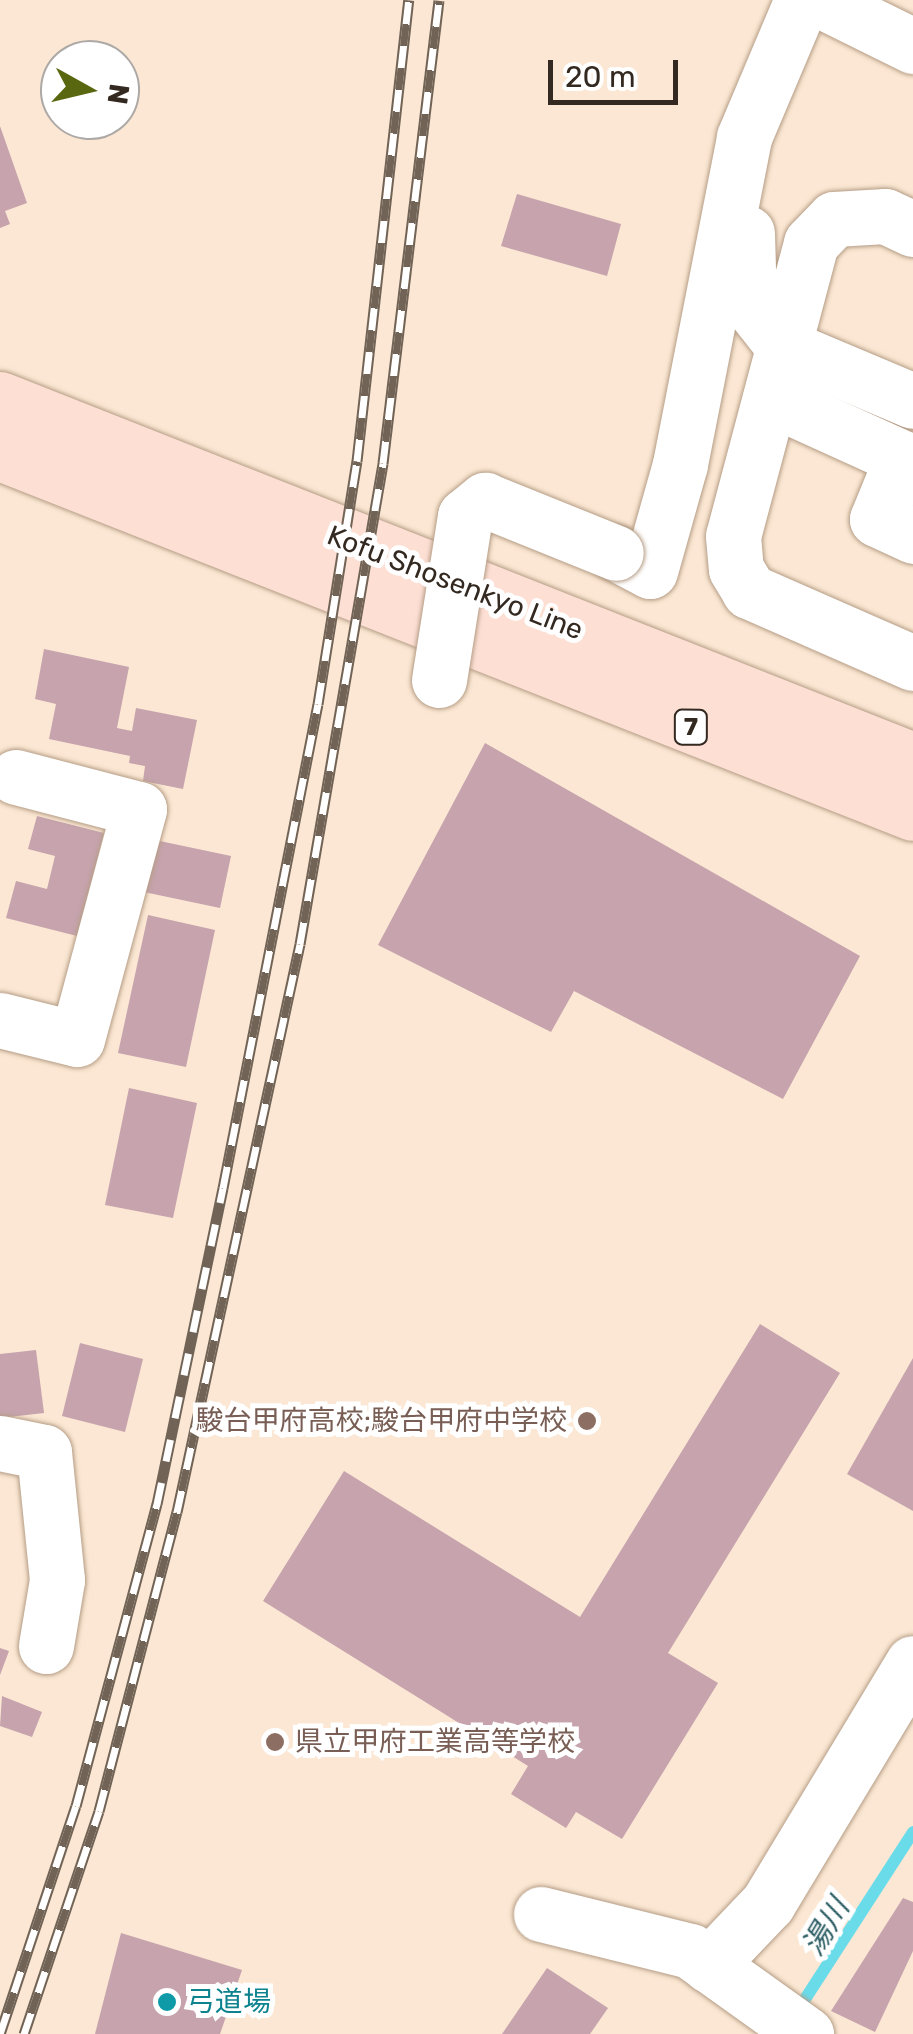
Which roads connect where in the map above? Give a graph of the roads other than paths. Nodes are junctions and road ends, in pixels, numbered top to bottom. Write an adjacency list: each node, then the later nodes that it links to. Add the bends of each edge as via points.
1 (802, 0): 4 (street)
2 (820, 0): 3 (street)
3 (913, 46)
4 (744, 137): 6 (street, via 751,180 748,304); 12 (street, bridge, via 680,464 650,570 485,500 465,516)
5 (913, 229): 6 (street, via 886,216 834,219 811,243)
6 (776, 372): 8 (street); 10 (street, via 902,458 877,519); 11 (street, via 733,536 736,569 749,591)
7 (0, 399): 13 (main road, Kofu Shosenkyo Line / 7)
8 (913, 401)
9 (0, 453): 15 (main road, Kofu Shosenkyo Line / 7)
10 (913, 536)
11 (909, 650)
12 (439, 680)
13 (913, 760)
14 (16, 777): 16 (street, via 139,809 78,1039)
15 (913, 814)
16 (0, 1020)
17 (0, 1442): 18 (street, via 44,1452 57,1580)
18 (46, 1646)
19 (913, 1663): 21 (street, via 768,1903)
20 (541, 1914): 21 (street, via 690,1950)
21 (709, 1964): 22 (street)
22 (806, 2034)

